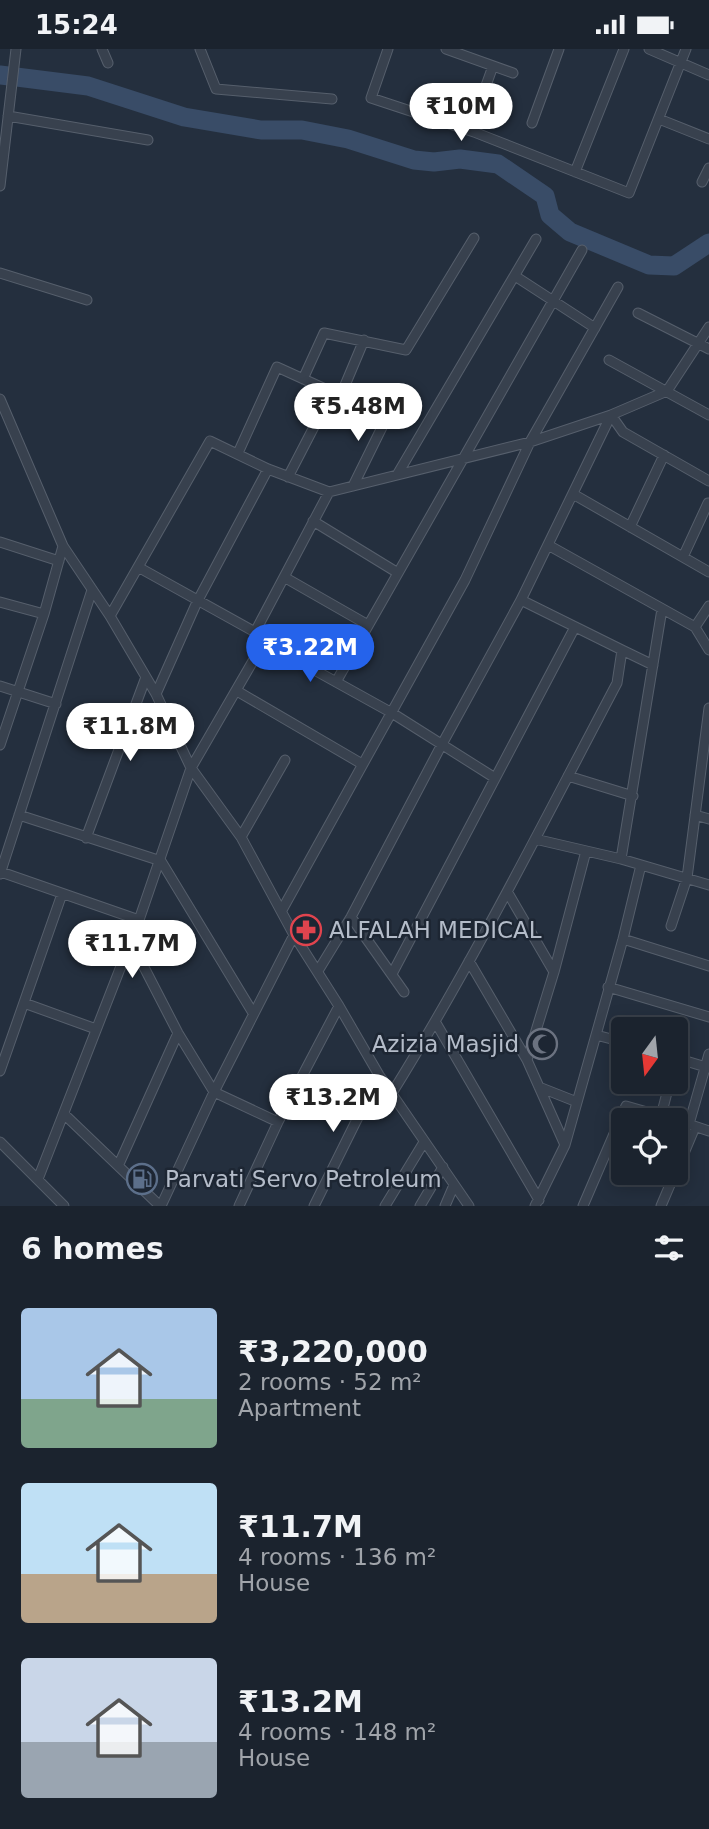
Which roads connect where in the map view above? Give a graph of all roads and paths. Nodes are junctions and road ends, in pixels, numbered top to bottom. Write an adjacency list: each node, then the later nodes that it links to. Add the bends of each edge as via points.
1 (16, 49): 17 (street)
2 (102, 49): 11 (street)
3 (388, 49): 23 (street, via 371,98)
4 (446, 49): 12 (street)
5 (559, 49): 19 (street)
6 (624, 49): 23 (street)
7 (649, 49): 10 (street)
8 (686, 49): 10 (street)
9 (203, 51): 15 (street, via 216,89)
10 (681, 62): 14 (street); 18 (street)
11 (108, 63)
12 (493, 66): 13 (street); 16 (street)
13 (513, 73)
14 (709, 75)
15 (332, 99)
16 (480, 104)
17 (6, 110): 21 (street); 24 (street)
18 (659, 119): 20 (street); 23 (street, via 629,193)
19 (532, 123)
20 (709, 139)
21 (148, 140)
22 (709, 168): 25 (street)
23 (575, 172)
24 (0, 179)
25 (702, 182)
26 (474, 238): 37 (street, via 405,350)
27 (536, 239): 30 (street)
28 (582, 250): 33 (street)
29 (0, 273): 32 (street)
30 (515, 276): 33 (street); 53 (street)
31 (618, 287): 36 (street)
32 (87, 300)
33 (553, 301): 36 (street); 51 (street)
34 (638, 313): 38 (street)
35 (709, 327): 38 (street)
36 (595, 328): 48 (street)
37 (364, 340): 41 (street, via 324,334); 43 (street, via 344,390)
38 (698, 343): 39 (street); 42 (street)
39 (709, 349)
40 (609, 360): 42 (street)
41 (303, 379): 43 (street); 49 (street, via 277,367)
42 (667, 391): 46 (street); 47 (street)
43 (332, 393): 54 (street)
44 (0, 399): 64 (street)
45 (389, 413): 56 (street)
46 (611, 415): 48 (street); 50 (street, via 624,432); 58 (street)
47 (709, 415)
48 (530, 442): 51 (street); 95 (street, via 466,580)
49 (237, 453): 52 (street); 67 (street, via 211,441)
50 (664, 455): 55 (street); 61 (street)
51 (462, 460): 53 (street); 69 (street)
52 (268, 469): 54 (street); 73 (street)
53 (397, 475): 56 (street)
54 (288, 477): 57 (street)
55 (709, 481)
56 (353, 486): 57 (street)
57 (329, 492): 60 (street)
58 (573, 494): 61 (street); 63 (street)
59 (708, 503): 65 (street)
60 (313, 521): 69 (street); 70 (street)
61 (630, 527): 65 (street)
62 (0, 542): 66 (street)
63 (548, 545): 72 (street); 76 (street)
64 (63, 546): 66 (street); 71 (street)
65 (684, 557): 68 (street)
66 (59, 561): 77 (street)
67 (138, 567): 73 (street); 78 (street)
68 (709, 572)
69 (398, 573): 79 (street)
70 (284, 577): 79 (street); 82 (street)
71 (92, 590): 78 (street); 93 (street)
72 (521, 600): 80 (street); 97 (street)
73 (197, 601): 82 (street); 92 (street)
74 (0, 602): 77 (street)
75 (709, 606): 81 (street)
76 (662, 609): 81 (street); 86 (street)
77 (44, 614): 91 (street)
78 (110, 616): 87 (street)
79 (368, 625): 88 (street)
80 (575, 627): 84 (street); 103 (street)
81 (695, 627): 85 (street)
82 (255, 632): 83 (street)
83 (264, 642): 88 (street); 90 (street)
84 (622, 650): 86 (street); 102 (street, via 617,683)
85 (709, 650)
86 (653, 665): 104 (street)
87 (146, 677): 92 (street); 109 (street)
88 (337, 682): 95 (street)
89 (0, 686): 91 (street)
90 (237, 691): 100 (street); 101 (street)
91 (17, 692): 93 (street); 96 (street)
92 (156, 694): 101 (street)
93 (56, 704): 105 (street)
94 (709, 709): 98 (street)
95 (392, 713): 97 (street); 100 (street)
96 (0, 745)
97 (441, 746): 103 (street); 121 (street)
98 (706, 753): 106 (street)
99 (285, 760): 108 (street)
100 (362, 764): 120 (street)
101 (191, 768): 108 (street); 113 (street)
102 (568, 776): 104 (street); 110 (street)
103 (495, 778): 131 (street)
104 (633, 796): 112 (street)
105 (19, 815): 109 (street); 115 (street)
106 (695, 815): 107 (street); 116 (street)
107 (709, 819)
108 (241, 837): 120 (street)
109 (86, 838): 113 (street)
110 (535, 839): 111 (street); 118 (street)
111 (586, 851): 112 (street); 130 (street)
112 (621, 859): 114 (street)
113 (161, 861): 122 (street); 136 (street)
114 (641, 865): 116 (street); 125 (street)
115 (0, 873): 119 (street)
116 (687, 878): 117 (street); 123 (street)
117 (709, 885)
118 (508, 893): 127 (street); 130 (street)
119 (62, 894): 122 (street); 134 (street)
120 (282, 910): 124 (street)
121 (351, 917): 129 (street); 131 (street)
122 (139, 920): 126 (street)
123 (671, 926)
124 (294, 935): 129 (street); 136 (street)
125 (623, 939): 128 (street); 132 (street)
126 (131, 942): 139 (street); 140 (street)
127 (469, 961): 138 (street); 144 (street)
128 (709, 966)
129 (318, 971): 135 (street)
130 (554, 972): 144 (street)
131 (391, 974): 133 (street)
132 (608, 987): 137 (street); 141 (street)
133 (404, 992)
134 (24, 1003): 139 (street); 147 (street)
135 (339, 1006): 148 (street); 154 (street)
136 (253, 1013): 150 (street)
137 (709, 1017)
138 (436, 1023): 151 (street); 168 (street)
139 (96, 1029): 153 (street)
140 (178, 1033): 150 (street); 163 (street)
141 (596, 1035): 142 (street); 152 (street)
142 (611, 1039)
143 (709, 1054): 146 (street)
144 (527, 1060): 149 (street)
145 (688, 1062): 146 (street)
146 (707, 1068): 156 (street)
147 (0, 1071)
148 (379, 1075): 151 (street); 172 (street)
149 (539, 1087): 152 (street); 162 (street)
150 (214, 1092): 154 (street); 170 (street)
151 (392, 1093): 161 (street)
152 (577, 1102): 162 (street)
153 (64, 1114): 163 (street); 165 (street)
154 (278, 1122): 171 (street)
155 (688, 1125): 156 (street)
156 (692, 1126): 157 (street); 158 (street)
157 (709, 1131)
158 (688, 1137)
159 (611, 1141): 177 (street)
160 (0, 1142): 165 (street)
161 (424, 1142): 164 (street); 173 (street)
162 (565, 1145): 168 (street)
163 (119, 1164): 170 (street)
164 (443, 1167): 166 (street); 174 (street)
165 (38, 1179): 169 (street)
166 (454, 1185): 175 (street); 176 (street)
167 (670, 1185): 178 (street)
168 (537, 1203)
169 (64, 1206)
170 (160, 1206)
171 (239, 1206)
172 (314, 1206)
173 (385, 1206)
174 (420, 1206)
175 (445, 1206)
176 (469, 1206)
177 (583, 1206)
178 (661, 1206)

